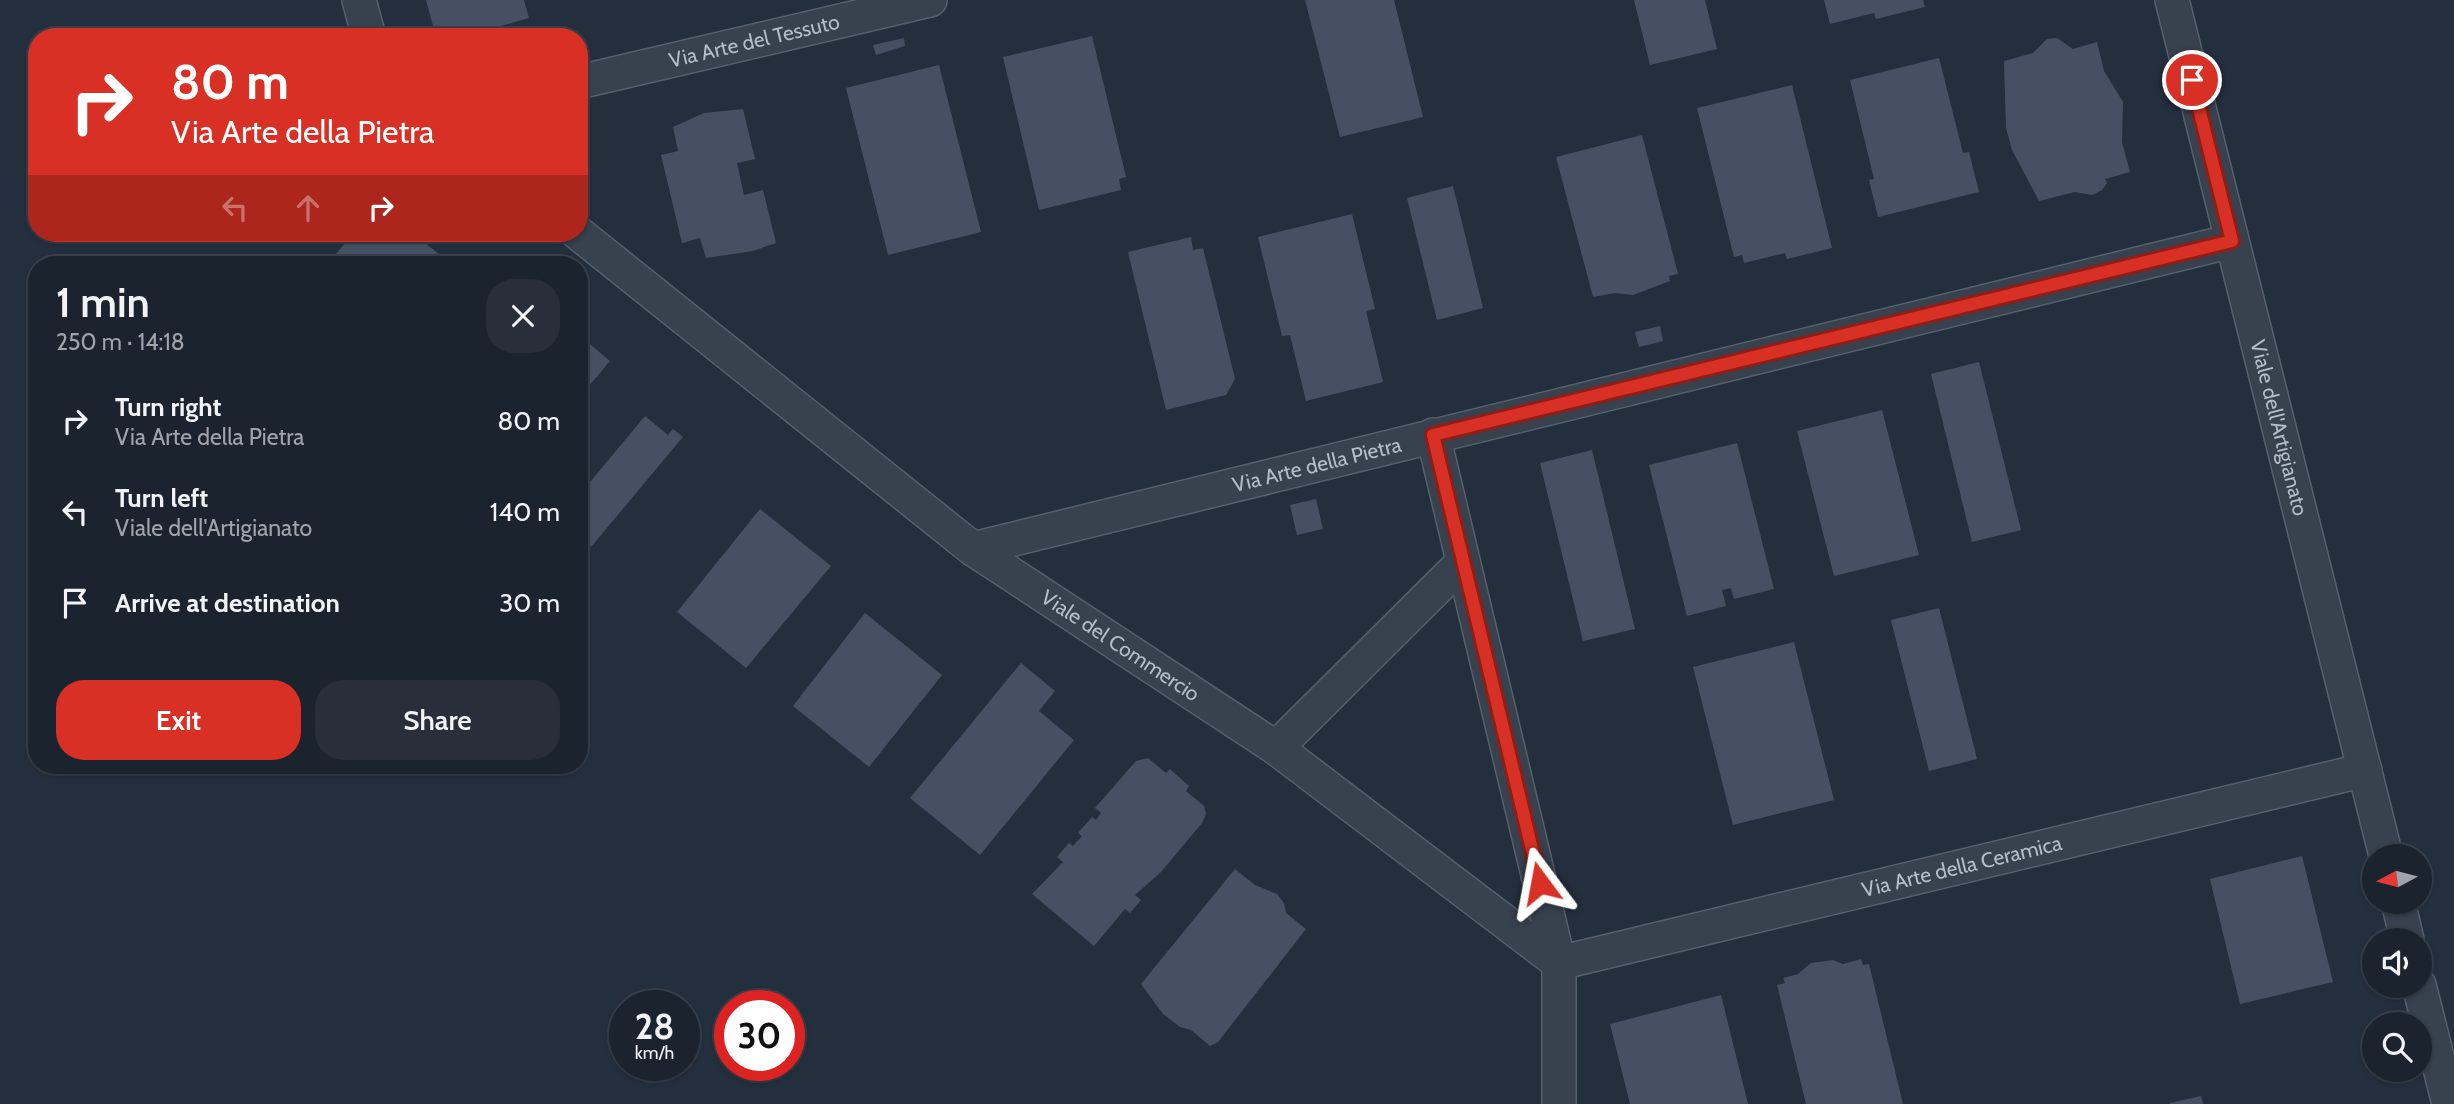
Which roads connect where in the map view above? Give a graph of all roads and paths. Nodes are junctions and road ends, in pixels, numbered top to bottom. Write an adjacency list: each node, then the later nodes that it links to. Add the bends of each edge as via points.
1 (359, 0): 4 (street)
2 (930, 0): 5 (street, Via Arte del Tessuto)
3 (2172, 0): 7 (street, Viale dell'Artigianato)
4 (367, 28)
5 (588, 80)
6 (588, 241): 9 (street, Viale del Commercio)
7 (2232, 241): 8 (street, Via Arte della Pietra); 12 (street, Viale dell'Artigianato)
8 (1433, 435): 9 (street, Via Arte della Pietra); 10 (street)
9 (973, 549): 11 (street, Viale del Commercio)
10 (1463, 562): 11 (street); 14 (street)
11 (1276, 748): 14 (street, Viale del Commercio)
12 (2365, 770): 13 (street, Viale dell'Artigianato); 14 (street, Via Arte della Ceramica)
13 (2383, 844)
14 (1559, 964): 16 (street)
15 (2422, 998): 17 (street)
16 (1559, 1104)
17 (2449, 1104)

